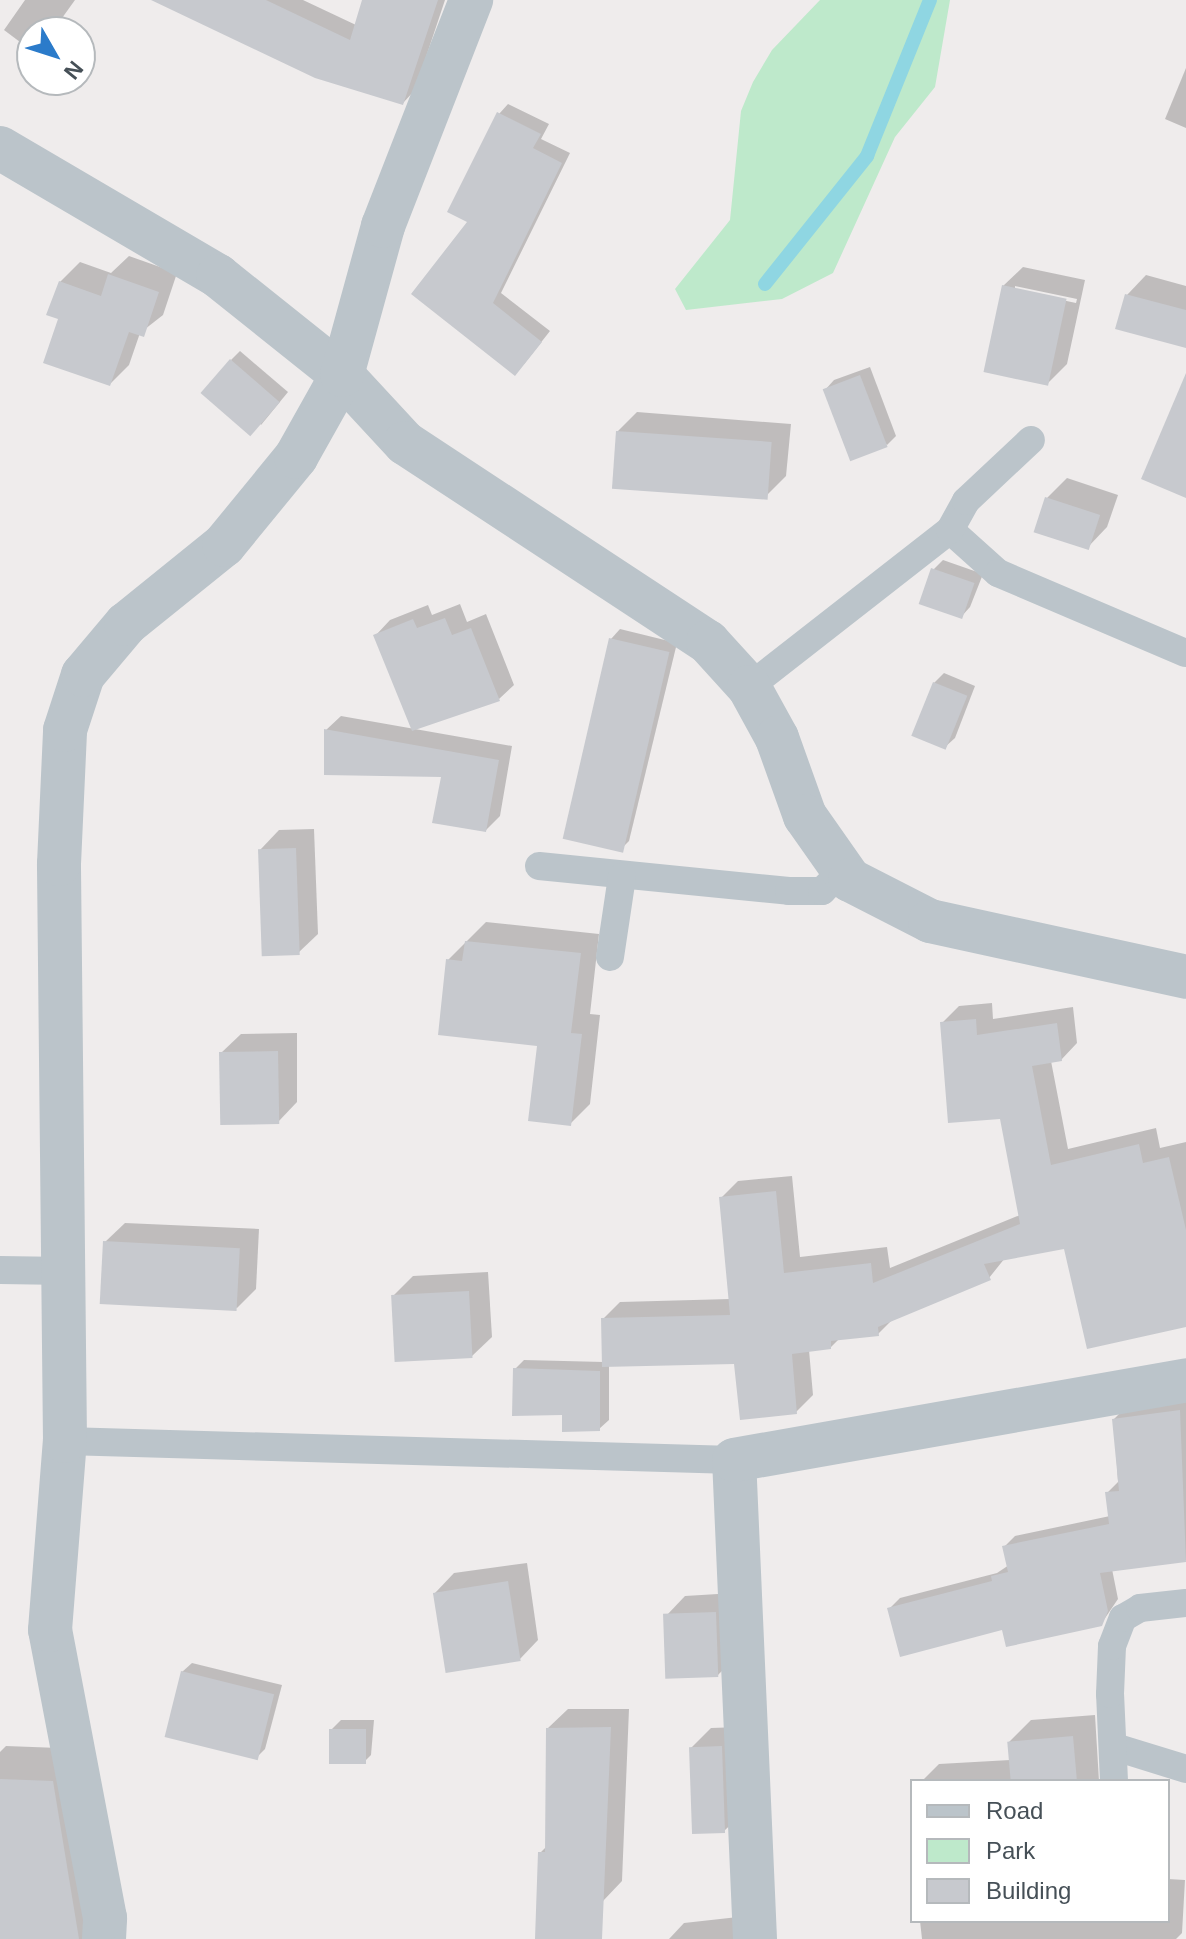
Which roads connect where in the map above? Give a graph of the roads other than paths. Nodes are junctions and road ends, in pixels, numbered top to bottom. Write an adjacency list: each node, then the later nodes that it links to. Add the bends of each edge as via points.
1 (471, 0): 3 (street, via 383,226)
2 (0, 148): 3 (street, via 218,276)
3 (342, 375): 7 (street, via 405,443 708,642); 14 (street, via 296,457 261,503 224,545 126,624 83,675 65,730 59,1062)
4 (1031, 440): 5 (lane, via 966,501)
5 (950, 530): 6 (lane, via 998,573); 7 (lane)
6 (1186, 653)
7 (749, 687): 9 (street, via 777,738 805,816)
8 (539, 866): 10 (lane)
9 (843, 870): 10 (lane, via 822,891); 12 (street, via 850,880 930,921)
10 (622, 877): 11 (lane)
11 (610, 957)
12 (1186, 977)
13 (0, 1270): 14 (lane)
14 (66, 1271): 16 (street)
15 (1186, 1380): 17 (street)
16 (65, 1441): 17 (lane); 22 (street, via 50,1630 105,1918)
17 (734, 1460): 23 (street)
18 (1186, 1603): 19 (lane, via 1140,1608 1123,1618 1112,1646)
19 (1115, 1747): 20 (lane); 21 (lane)
20 (1186, 1769)
21 (1114, 1779)
22 (104, 1939)
23 (755, 1939)

